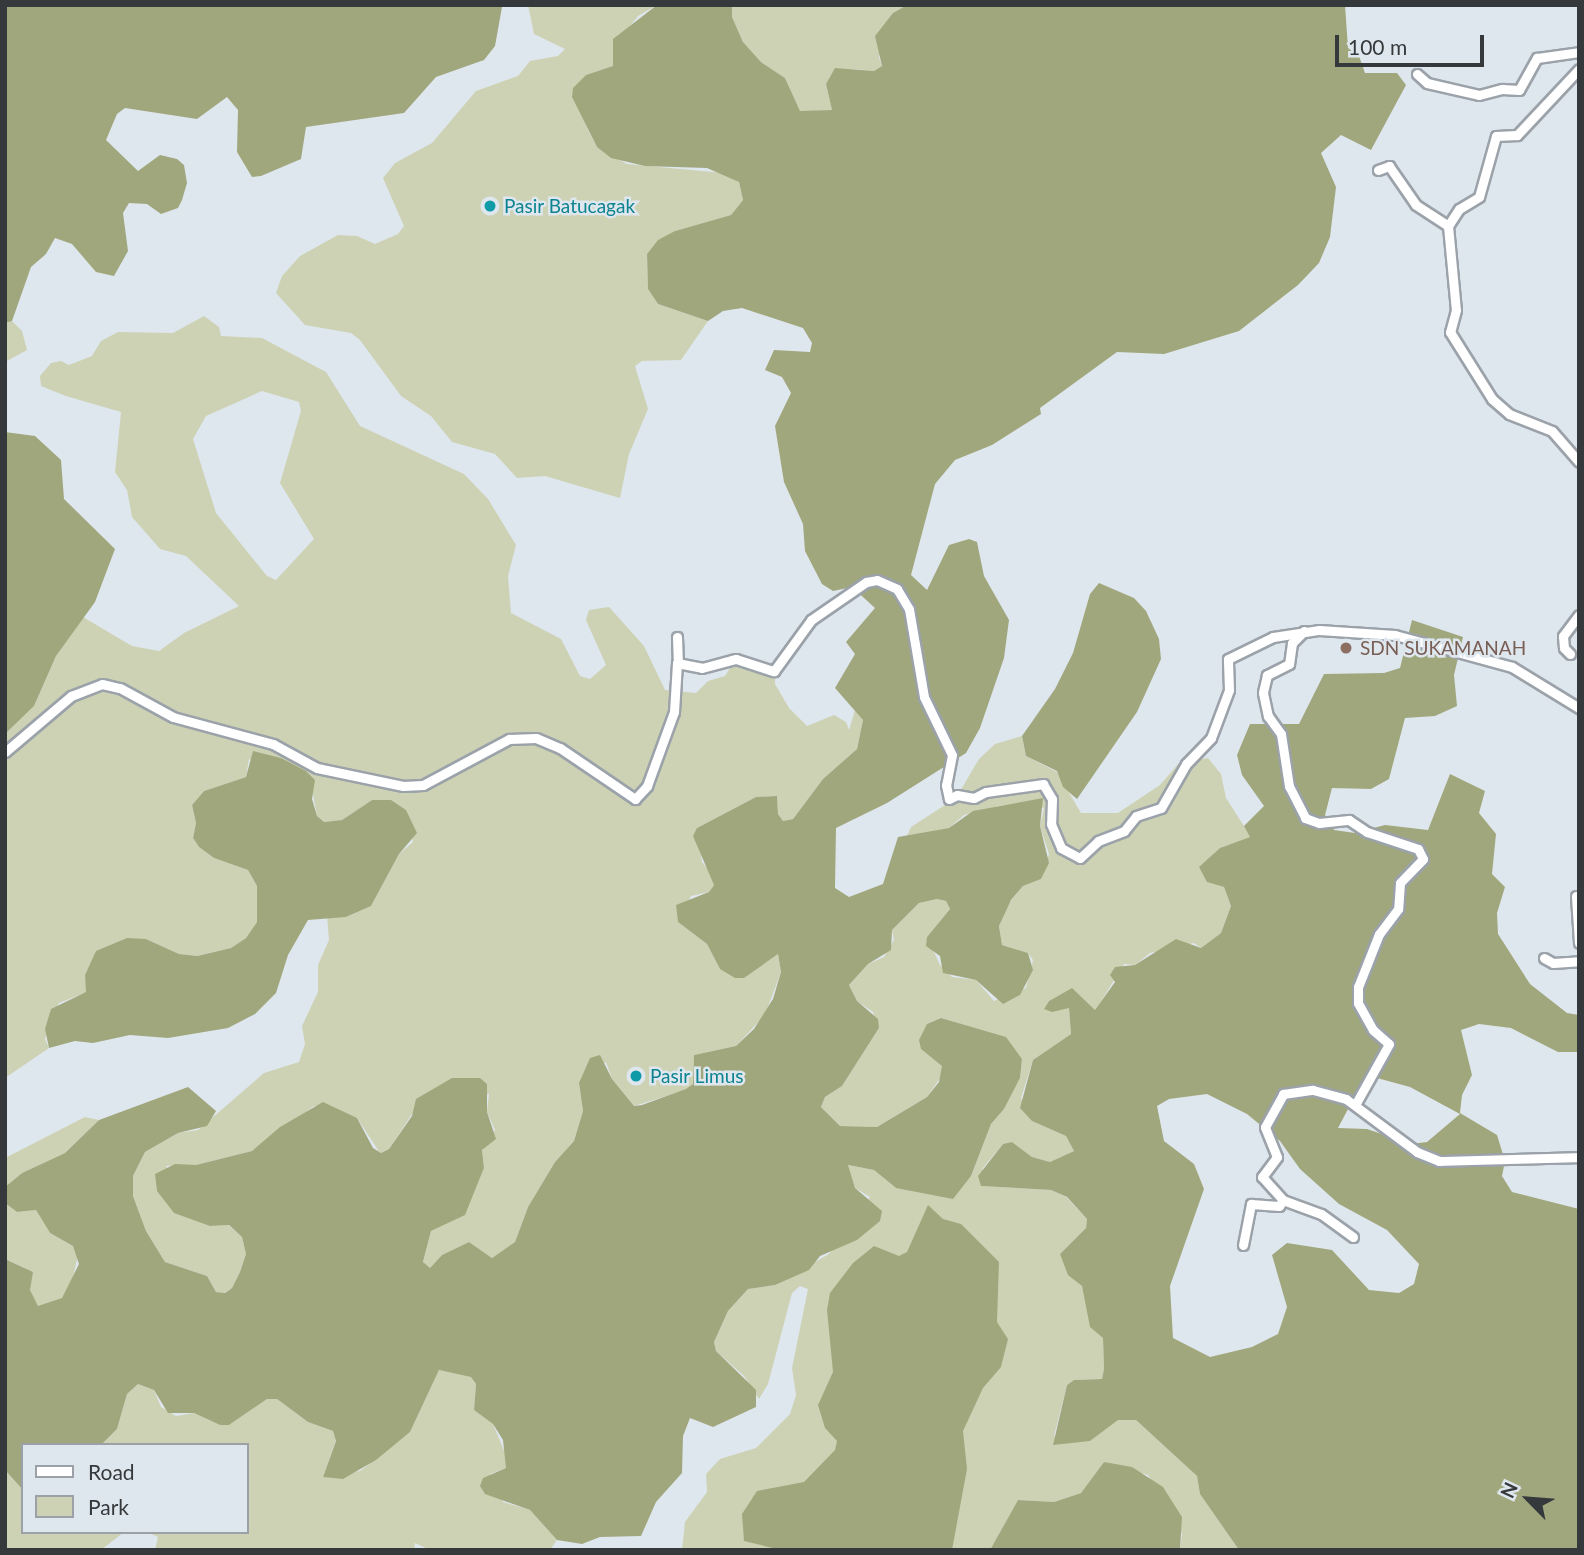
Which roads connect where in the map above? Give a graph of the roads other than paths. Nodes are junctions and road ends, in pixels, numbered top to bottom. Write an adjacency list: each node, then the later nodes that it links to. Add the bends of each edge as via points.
1 (1579, 52): 3 (street, via 1540,57 1521,89 1479,95 1427,83)
2 (1579, 69): 5 (street, via 1517,135 1496,136 1479,197 1459,209)
3 (1417, 74)
4 (1378, 170): 5 (street, via 1387,164 1416,205)
5 (1448, 226): 6 (street, via 1455,310 1450,332 1492,399 1509,414 1552,431)
6 (1579, 462)
7 (1579, 615): 10 (street, via 1563,636)
8 (1305, 631): 11 (street, via 1273,637 1228,659 1229,690 1211,738 1186,764 1161,808 1136,816 1124,831 1094,844 1082,858 1061,848 1051,824 1052,799 1043,784 949,799 946,785 952,755 924,698 909,609 897,589 884,582 866,582 849,598 811,620 774,671 736,659 704,668); 12 (street, via 1377,632 1499,662); 18 (street, via 1292,643 1289,664 1267,676 1263,693 1268,716 1281,734 1289,786 1305,818 1319,823 1349,820 1367,832 1418,849 1423,859 1399,883 1398,909 1379,934 1358,987 1358,1003 1373,1030 1389,1044)
9 (677, 636): 11 (street)
10 (1570, 654)
11 (678, 662): 13 (street, via 674,712 647,786 635,799 560,748 525,736 484,751 423,785 341,775 267,742 173,717 120,688 102,684 71,696)
12 (1579, 708)
13 (5, 751)
14 (1576, 896): 15 (street)
15 (1579, 943)
16 (1544, 958): 17 (street, via 1553,963)
17 (1579, 961)
18 (1355, 1105): 19 (street, via 1417,1152 1439,1161); 20 (street, via 1313,1090 1294,1090 1278,1098 1265,1127 1277,1157 1262,1177)
19 (1579, 1157)
20 (1283, 1200): 21 (street, via 1321,1213); 22 (street, via 1279,1206 1251,1204)
21 (1353, 1237)
22 (1243, 1245)

